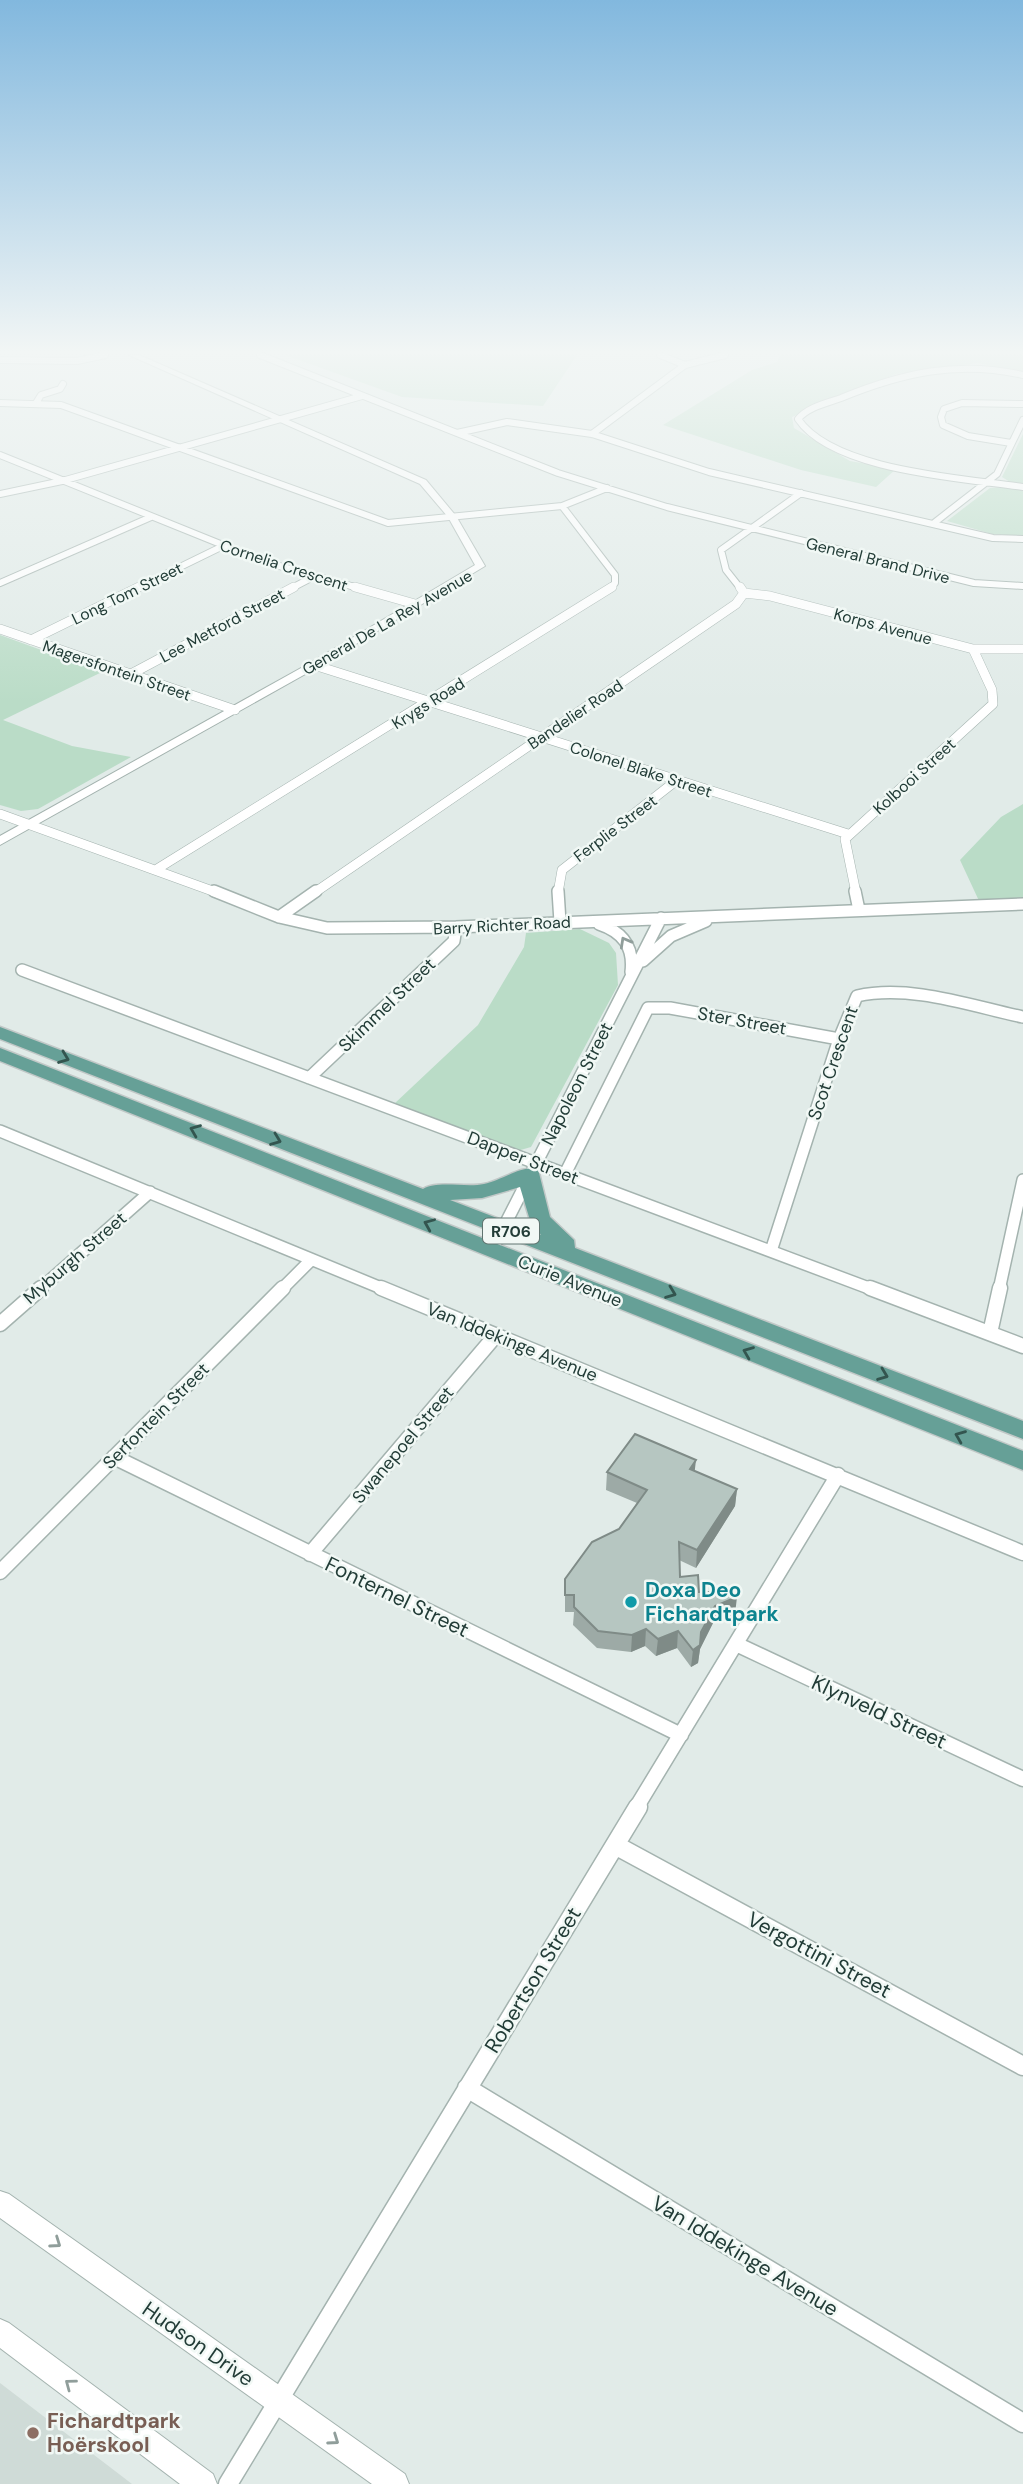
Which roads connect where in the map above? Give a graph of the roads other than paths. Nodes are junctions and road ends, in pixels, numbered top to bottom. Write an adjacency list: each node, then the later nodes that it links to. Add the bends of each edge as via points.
1 (38, 471): 9 (street, Cornelia Crescent)
2 (97, 471): 9 (street)
3 (241, 471): 16 (street, via 380,521 405,523)
4 (398, 471): 16 (street, General De La Rey Avenue, via 423,482)
5 (553, 471): 12 (street, General Brand Drive)
6 (708, 471): 13 (street)
7 (930, 471): 10 (street)
8 (998, 471): 10 (street)
9 (62, 481): 14 (street); 17 (street, Cornelia Crescent)
10 (990, 481): 11 (street); 18 (street)
11 (1023, 487)
12 (607, 488): 15 (street); 19 (street, General Brand Drive)
13 (801, 493): 18 (street); 19 (street)
14 (0, 494)
15 (562, 506): 16 (street); 33 (street, Krygs Road, via 615,575 614,585)
16 (452, 516): 26 (street, General De La Rey Avenue, via 480,566)
17 (151, 517): 21 (street, Cornelia Crescent); 23 (street)
18 (934, 523): 20 (street, via 993,538)
19 (748, 527): 24 (street, General Brand Drive, via 974,583); 25 (street, via 720,552 726,570)
20 (1023, 539)
21 (223, 546): 22 (street, Cornelia Crescent); 28 (street, Long Tom Street)
22 (313, 577): 26 (street, Cornelia Crescent); 32 (street, Lee Metford Street)
23 (0, 583)
24 (1023, 586)
25 (744, 593): 29 (street, Korps Avenue); 35 (street, Bandelier Road, via 722,615)
26 (415, 604): 31 (street, General De La Rey Avenue)
27 (0, 629): 28 (street, Magersfontein Street)
28 (31, 640): 32 (street, Magersfontein Street)
29 (973, 649): 30 (street, Korps Avenue); 39 (street, Kolbooi Street, via 992,690 993,704)
30 (1023, 649)
31 (314, 665): 33 (street, Colonel Blake Street); 34 (street, General De La Rey Avenue)
32 (131, 674): 34 (street, Magersfontein Street)
33 (430, 701): 35 (street, Colonel Blake Street); 41 (street, Krygs Road)
34 (235, 710): 38 (street, General De La Rey Avenue)
35 (540, 736): 36 (street, Colonel Blake Street); 45 (street, Bandelier Road)
36 (677, 780): 39 (street, Colonel Blake Street); 48 (street, Ferplie Street, via 562,870)
37 (0, 814): 38 (street, Barry Richter Road)
38 (31, 823): 40 (street, General De La Rey Avenue); 41 (street, Barry Richter Road)
39 (848, 834): 43 (street, via 845,844)
40 (0, 841)
41 (157, 869): 45 (street, Barry Richter Road)
42 (1023, 904): 43 (street, Barry Richter Road)
43 (859, 910): 44 (street, Barry Richter Road)
44 (730, 915): 46 (street, Barry Richter Road); 50 (street, via 678,932)
45 (279, 917): 49 (street, Barry Richter Road, via 342,929)
46 (661, 918): 47 (street, Barry Richter Road); 50 (street, Napoleon Street)
47 (591, 921): 48 (street, Barry Richter Road); 52 (street, one-way to 47, via 632,964 626,938)
48 (560, 922): 49 (street, Barry Richter Road)
49 (456, 927): 58 (street, Skimmel Street, via 454,942)
50 (635, 968): 52 (street, Napoleon Street)
51 (22, 970): 58 (street, Dapper Street)
52 (628, 982): 60 (street, Napoleon Street)
53 (645, 1011): 56 (street, Ster Street, via 670,1008); 62 (street, Napoleon Street)
54 (1023, 1017): 56 (street, Scot Crescent, via 889,992 866,992 852,1003)
55 (0, 1033): 61 (main road, Curie Avenue / R706, one-way to 61)
56 (839, 1039): 67 (street, Scot Crescent)
57 (0, 1054): 66 (main road, Curie Avenue / R706, one-way to 57)
58 (310, 1078): 60 (street, Dapper Street)
59 (0, 1131): 64 (street, Van Iddekinge Avenue)
60 (532, 1172): 61 (main road, via 497,1189 456,1194 423,1191); 62 (street, Dapper Street); 65 (street, Napoleon Street); 69 (main road, via 535,1211 544,1228 565,1244)
61 (361, 1173): 65 (main road, Curie Avenue / R706)
62 (565, 1174): 67 (street, Dapper Street)
63 (1023, 1180): 71 (street)
64 (150, 1192): 68 (street, Van Iddekinge Avenue); 70 (street, Myburgh Street)
65 (504, 1229): 66 (street, Napoleon Street); 69 (main road, Curie Avenue / R706)
66 (492, 1250): 76 (main road, Curie Avenue / R706, one-way to 66)
67 (771, 1251): 71 (street, Dapper Street)
68 (311, 1260): 72 (street, Van Iddekinge Avenue); 75 (street, Serfontein Street)
69 (644, 1283): 74 (main road, Curie Avenue / R706, one-way to 74)
70 (0, 1324)
71 (990, 1334): 73 (street, Dapper Street)
72 (496, 1335): 77 (street, Van Iddekinge Avenue); 79 (street, Swanepoel Street)
73 (1023, 1346)
74 (1023, 1430)
75 (114, 1458): 79 (street, Fonternel Street); 80 (street, Serfontein Street)
76 (1023, 1461)
77 (838, 1475): 78 (street, Van Iddekinge Avenue); 81 (street, Robertson Street)
78 (1023, 1553)
79 (310, 1554): 82 (street, Fonternel Street)
80 (0, 1572)
81 (736, 1644): 82 (street, Robertson Street); 83 (street, Klynveld Street)
82 (681, 1735): 84 (street, Robertson Street)
83 (1023, 1779)
84 (615, 1844): 85 (street, Vergottini Street); 86 (street, Robertson Street)
85 (1023, 2066)
86 (467, 2088): 89 (street, Robertson Street); 90 (street, Van Iddekinge Avenue)
87 (0, 2203): 89 (street, Hudson Drive, one-way to 89)
88 (0, 2332): 91 (street, one-way to 88)
89 (279, 2401): 92 (street, Robertson Street); 93 (street, Hudson Drive, one-way to 93)
90 (1023, 2423)
91 (203, 2484)
92 (228, 2484)
93 (396, 2484)

